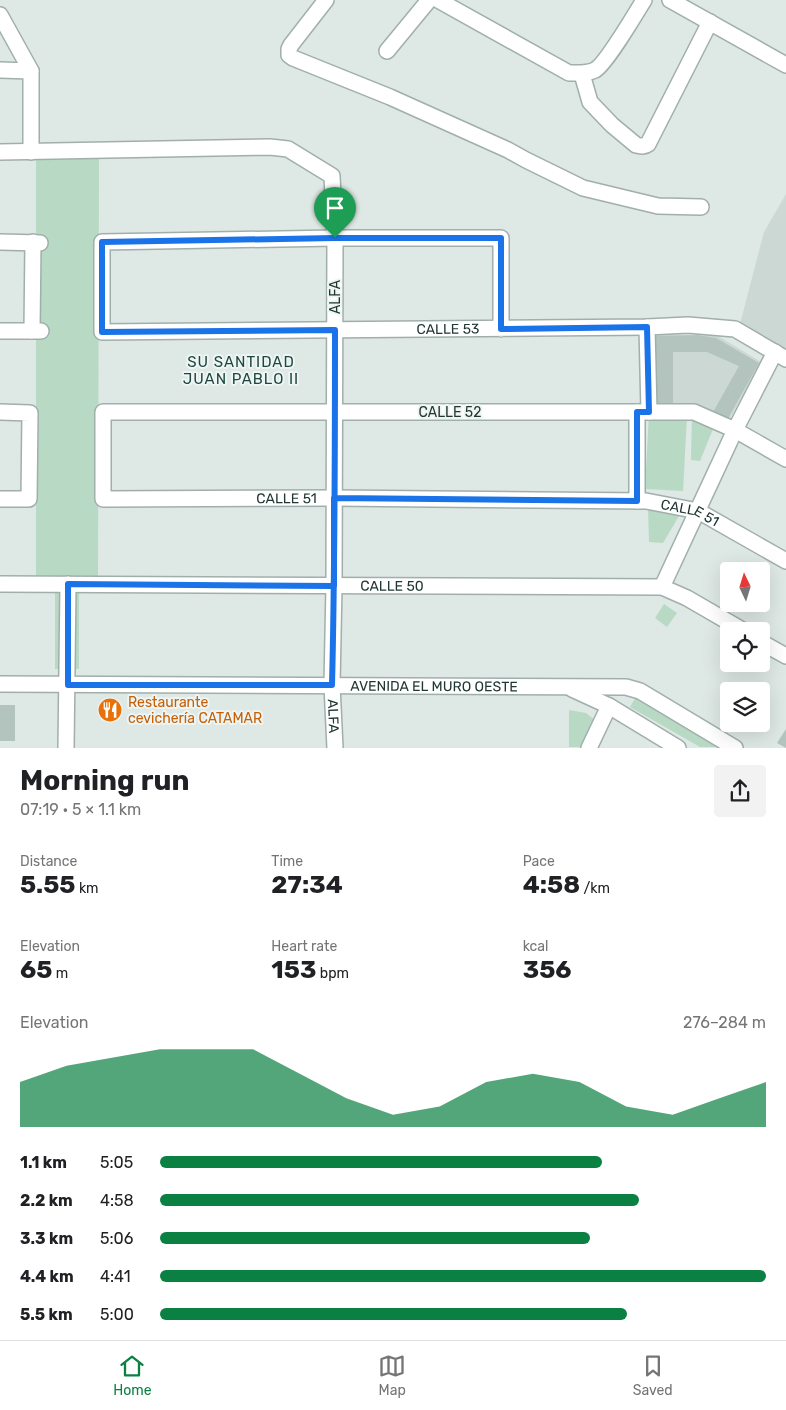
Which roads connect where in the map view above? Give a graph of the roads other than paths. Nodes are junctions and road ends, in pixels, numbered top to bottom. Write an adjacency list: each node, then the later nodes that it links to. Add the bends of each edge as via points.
1 (326, 0): 15 (street, via 291,45 289,55 293,58 390,97 583,188 658,206)
2 (429, 0): 8 (street)
3 (438, 0): 12 (street, via 569,73)
4 (644, 0): 12 (street, via 605,61 597,69)
5 (673, 1): 7 (street)
6 (0, 15): 11 (street)
7 (710, 22): 9 (street); 12 (street, via 646,146 636,145 590,102)
8 (387, 51)
9 (786, 65)
10 (0, 70): 11 (street)
11 (31, 70): 14 (street)
12 (582, 74)
13 (0, 152): 14 (street)
14 (30, 152): 16 (street, ALFA, via 288,149 332,176)
15 (702, 207)
16 (335, 238): 19 (street, via 501,238); 20 (street, ALFA); 20 (street, CALLE 53, via 102,242 102,332)
17 (0, 242): 21 (street, via 36,242 36,331)
18 (647, 327): 19 (street, CALLE 53); 22 (street, CALLE 53, via 688,325 735,329); 25 (street)
19 (501, 329): 20 (street, CALLE 53)
20 (335, 330): 24 (street, ALFA)
21 (0, 331)
22 (781, 355): 26 (street)
23 (0, 412): 29 (street, via 30,413 28,499)
24 (335, 412): 25 (street, CALLE 52); 28 (street, ALFA); 30 (street, CALLE 52, via 103,412)
25 (643, 412): 26 (street, CALLE 52, via 694,412); 31 (street)
26 (735, 430): 27 (street, CALLE 52); 32 (street)
27 (786, 459)
28 (334, 498): 30 (street, CALLE 51); 31 (street, CALLE 51); 36 (street, ALFA)
29 (0, 499)
30 (103, 499)
31 (637, 501): 32 (street, CALLE 51)
32 (698, 511): 33 (street, CALLE 51); 37 (street)
33 (786, 561)
34 (0, 584): 35 (street, CALLE 50)
35 (68, 584): 36 (street, CALLE 50); 42 (street)
36 (334, 586): 37 (street, CALLE 50); 43 (street, ALFA)
37 (662, 587): 38 (street, CALLE 50)
38 (728, 622)
39 (770, 647): 40 (street)
40 (786, 656)
41 (0, 684): 42 (street, AVENIDA EL MURO OESTE)
42 (68, 685): 43 (street, AVENIDA EL MURO OESTE); 46 (street)
43 (332, 685): 44 (street, AVENIDA EL MURO OESTE); 47 (street, ALFA)
44 (568, 687): 45 (street, AVENIDA EL MURO OESTE); 50 (street, AVENIDA EL MURO OESTE, via 626,687 640,691)
45 (609, 706): 48 (street); 49 (street, AVENIDA EL MURO OESTE)
46 (66, 748)
47 (335, 748)
48 (589, 748)
49 (678, 748)
50 (735, 748)

